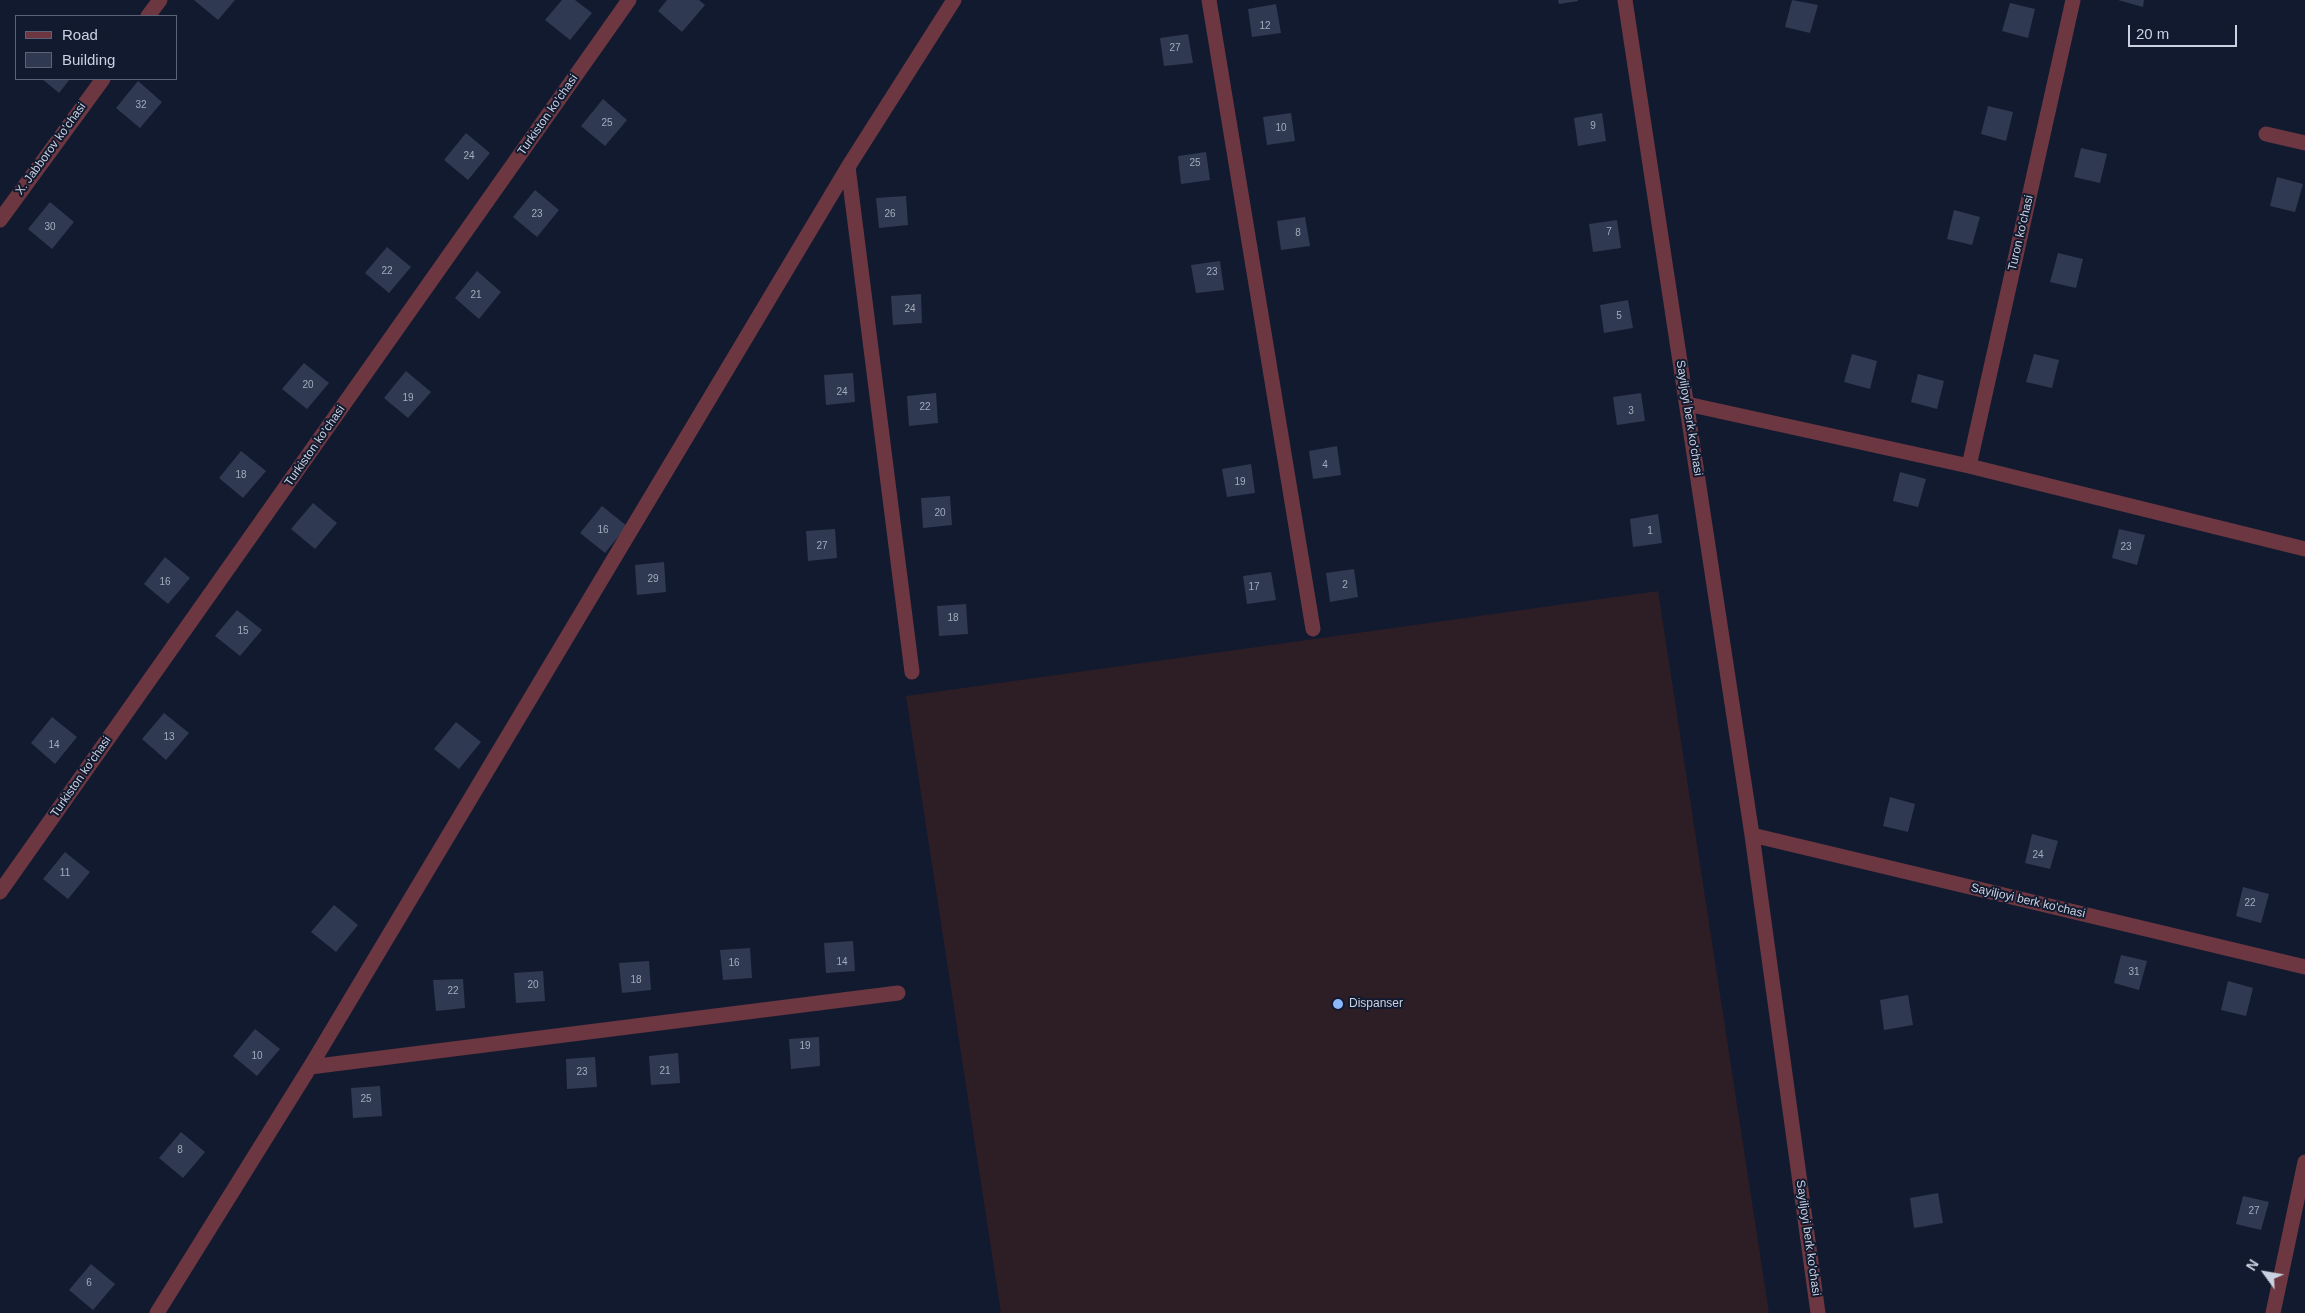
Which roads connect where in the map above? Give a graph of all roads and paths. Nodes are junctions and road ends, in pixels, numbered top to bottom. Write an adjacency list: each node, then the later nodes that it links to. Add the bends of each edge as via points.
1 (160, 0): 7 (street)
2 (629, 0): 19 (street, Turkiston ko'chasi)
3 (954, 0): 11 (street)
4 (1209, 0): 16 (street)
5 (1625, 0): 13 (street, Sayiljoyi berk ko'chasi)
6 (2073, 0): 14 (street, Turon ko'chasi)
7 (149, 15)
8 (102, 80): 12 (street, X. Jabborov ko'chasi)
9 (2266, 134): 10 (street)
10 (2305, 143)
11 (848, 167): 17 (street); 22 (street)
12 (0, 220)
13 (1687, 404): 14 (street); 18 (street, Sayiljoyi berk ko'chasi)
14 (1969, 466): 15 (street)
15 (2305, 549)
16 (1313, 629)
17 (912, 672)
18 (1752, 835): 20 (street, Sayiljoyi berk ko'chasi); 25 (street, Sayiljoyi berk ko'chasi)
19 (0, 892)
20 (2305, 967)
21 (898, 993): 22 (street)
22 (310, 1067): 24 (street)
23 (2305, 1162): 26 (street)
24 (157, 1313)
25 (1818, 1313)
26 (2273, 1313)

